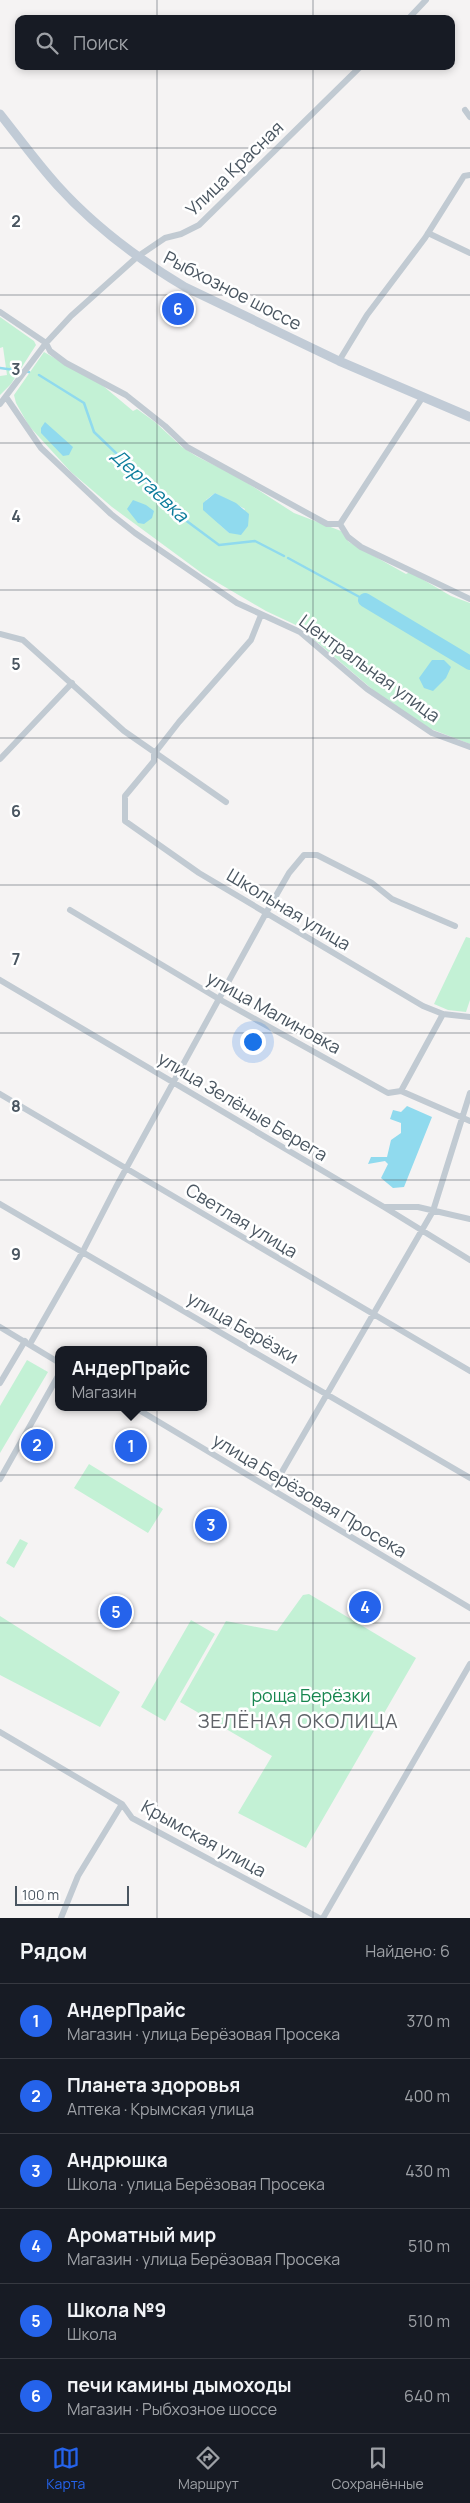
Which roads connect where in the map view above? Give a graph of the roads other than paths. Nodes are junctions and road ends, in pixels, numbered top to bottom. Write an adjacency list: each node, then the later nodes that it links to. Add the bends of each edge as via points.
1 (426, 0): 2 (street)
2 (412, 15)
3 (358, 70): 10 (street, Улица Красная, via 199,225 165,238)
4 (465, 110): 6 (street)
5 (0, 114): 10 (main road, Рыбхозное шоссе, via 57,185)
6 (470, 117)
7 (470, 175): 8 (street, via 464,176)
8 (428, 232): 9 (street); 13 (street, via 367,315)
9 (470, 253)
10 (137, 257): 12 (street, Улица Красная); 13 (main road, Рыбхозное шоссе, via 185,287)
11 (0, 312): 12 (street)
12 (46, 343): 14 (street, Улица Красная); 18 (street, via 66,363 126,395 187,447 326,524)
13 (339, 361): 15 (main road, Рыбхозное шоссе)
14 (6, 397): 16 (street, Улица Красная); 20 (street, Центральная улица, via 41,448 110,514 237,603)
15 (422, 398): 17 (main road, Рыбхозное шоссе); 18 (street)
16 (0, 404)
17 (470, 417)
18 (340, 524): 19 (street, via 348,537 361,546)
19 (470, 599)
20 (261, 615): 23 (street, Центральная улица, via 300,632 367,689 432,733); 24 (street, via 251,640)
21 (0, 634): 22 (street, via 23,640)
22 (72, 683): 24 (street); 25 (street)
23 (470, 747)
24 (154, 754): 26 (street); 28 (street, Школьная улица, via 154,760 125,796 124,821 199,873)
25 (0, 759)
26 (226, 802)
27 (70, 910): 31 (street, улица Малиновка)
28 (266, 913): 29 (street, via 299,860 312,854 372,884 392,900); 31 (street); 32 (street, Школьная улица, via 423,1006)
29 (455, 926)
30 (0, 980): 34 (street, улица Зелёные Берега)
31 (218, 999): 34 (street); 35 (street, улица Малиновка, via 388,1093)
32 (443, 1014): 33 (street, Школьная улица); 35 (street)
33 (470, 1017)
34 (173, 1082): 40 (street); 42 (street, улица Зелёные Берега)
35 (401, 1091): 38 (street, улица Малиновка)
36 (470, 1093): 38 (street)
37 (0, 1094): 40 (street, Светлая улица)
38 (462, 1119): 39 (street, улица Малиновка); 43 (street)
39 (470, 1121)
40 (126, 1169): 46 (street); 48 (street, Светлая улица)
41 (0, 1204): 46 (street, улица Берёзки)
42 (384, 1207): 43 (street, via 418,1207); 45 (street, улица Зелёные Берега)
43 (433, 1211): 44 (street); 45 (street)
44 (470, 1219)
45 (422, 1230): 47 (street, улица Зелёные Берега); 48 (street)
46 (82, 1253): 50 (street); 55 (street, улица Берёзки)
47 (470, 1260)
48 (372, 1314): 52 (street, Светлая улица); 55 (street)
49 (0, 1327): 50 (street)
50 (27, 1343): 51 (street); 54 (street)
51 (55, 1360)
52 (470, 1371)
53 (55, 1381): 58 (street)
54 (0, 1383)
55 (326, 1393): 57 (street, улица Берёзки); 59 (street)
56 (141, 1411): 59 (street, улица Берёзовая Просека)
57 (470, 1478)
58 (0, 1479)
59 (272, 1489): 60 (street, улица Берёзовая Просека)
60 (470, 1608)
61 (470, 1664): 66 (street)
62 (0, 1732): 63 (street, Крымская улица)
63 (122, 1804): 64 (street, via 78,1876); 65 (street, Крымская улица, via 132,1818)
64 (61, 1918)
65 (319, 1918)
66 (323, 1918)

